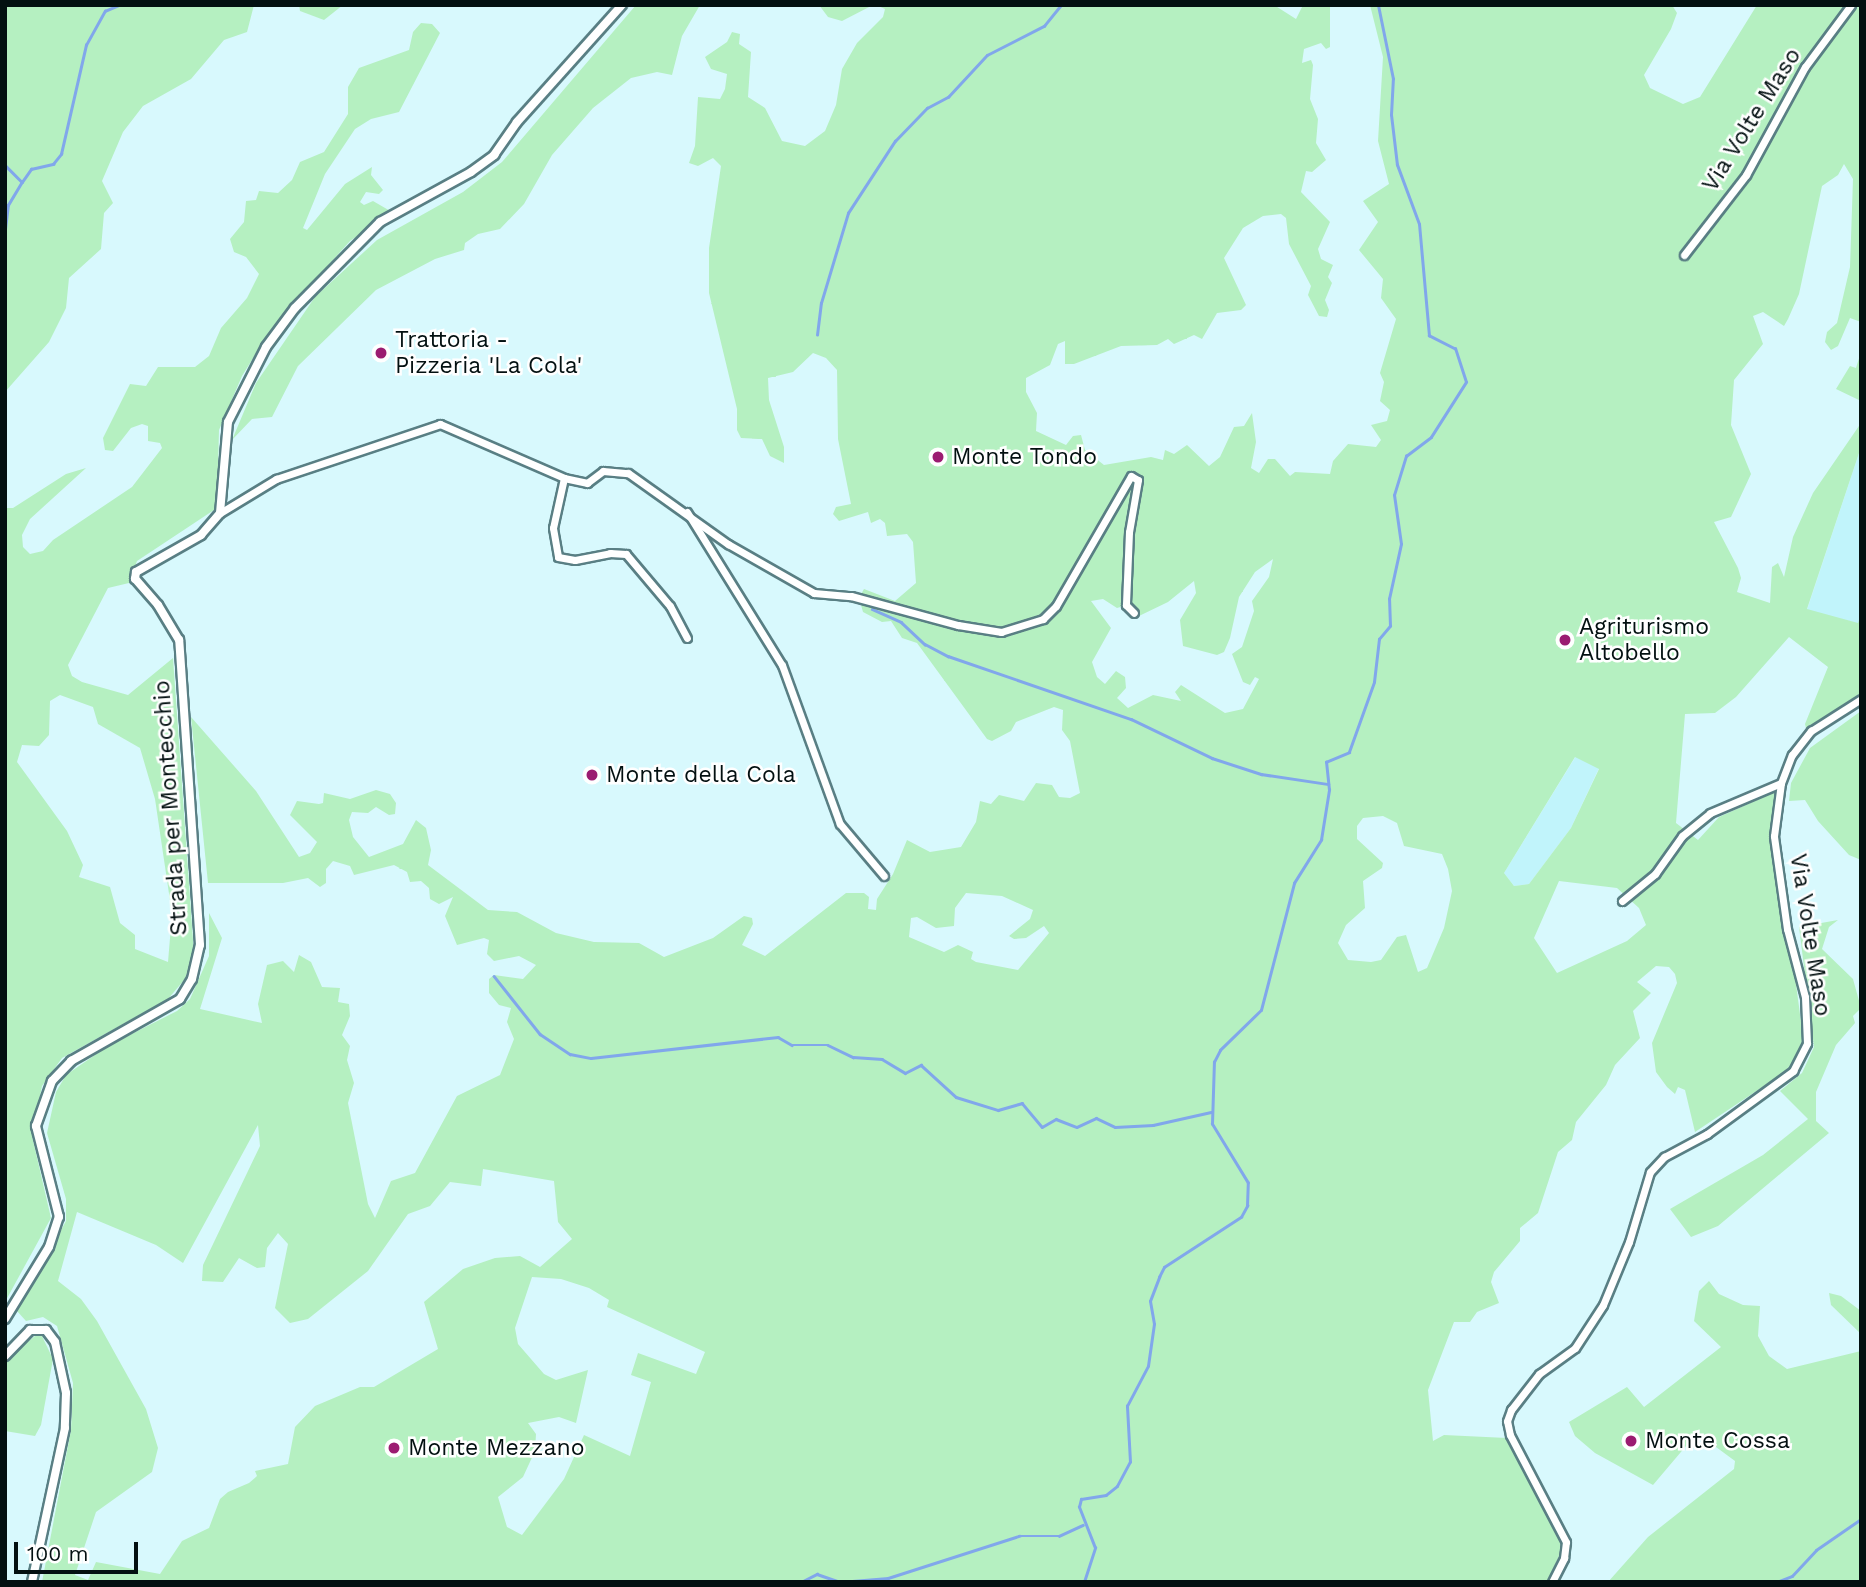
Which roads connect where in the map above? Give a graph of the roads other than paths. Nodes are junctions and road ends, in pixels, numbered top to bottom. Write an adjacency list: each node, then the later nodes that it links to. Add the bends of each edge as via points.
1 (622, 5): 6 (street, via 517,122 494,155 380,222 295,308 266,347 228,422)
2 (1852, 5): 3 (street, Via Volte Maso, via 1805,67 1746,175)
3 (1684, 255)
4 (564, 478): 5 (street, Strada per Montecchio, via 587,483 603,471 628,472); 6 (street, Strada per Montecchio, via 440,424 405,432 276,479); 8 (street, via 553,528 558,557 575,560 626,554 670,606)
5 (687, 512): 7 (street, Strada per Montecchio, via 728,544 814,593 851,596 1001,632 1043,619 1056,606 1130,476 1138,480 1129,532 1126,605); 11 (street, Strada per Montecchio, via 782,665 840,824)
6 (220, 513): 13 (street, Strada per Montecchio, via 201,535 142,567 135,579 179,640 200,945 192,979 180,999 71,1061 52,1080 36,1126 58,1217 48,1247)
7 (1134, 613)
8 (687, 638)
9 (1861, 699): 10 (street, Via Volte Maso, via 1811,732 1792,755)
10 (1781, 783): 12 (street, via 1710,813 1682,836 1655,874); 16 (street, Via Volte Maso, via 1774,836 1787,929 1805,998 1807,1042 1793,1071 1707,1134 1664,1157 1650,1172 1629,1242 1603,1305 1575,1348 1538,1374 1511,1410 1507,1421 1510,1436 1566,1542)
11 (884, 876)
12 (1622, 901)
13 (5, 1319)
14 (5, 1356): 15 (street, via 30,1330 47,1330 58,1349 66,1392 65,1427)
15 (32, 1582)
16 (1552, 1582)

